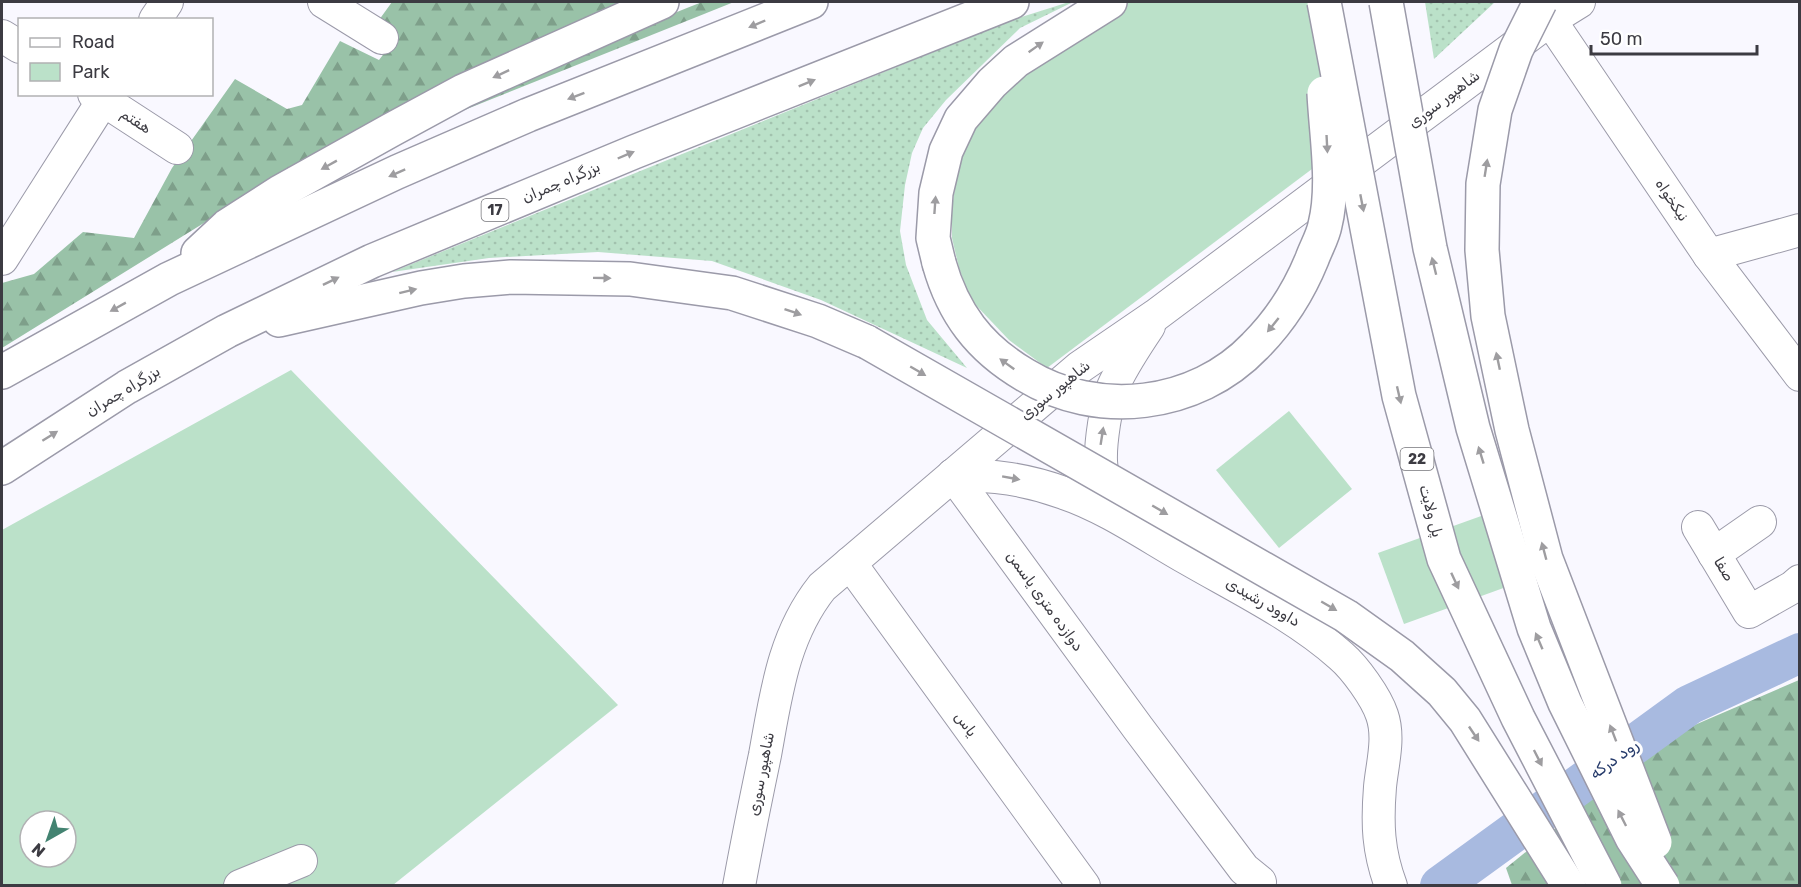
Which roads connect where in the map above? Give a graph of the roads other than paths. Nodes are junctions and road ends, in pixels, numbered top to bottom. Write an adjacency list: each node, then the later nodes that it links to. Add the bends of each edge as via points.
1 (167, 2): 11 (street)
2 (324, 2): 13 (street)
3 (662, 2): 20 (highway, one-way to 20, via 463,91 280,192 227,226)
4 (811, 2): 20 (highway, one-way to 20, via 528,115)
5 (1012, 2): 22 (highway, بزرگراه چمران / 17, one-way to 5, via 383,256)
6 (1110, 2): 7 (highway, one-way to 6, bridge, via 1330,198 1325,227 1302,283 1255,347 1231,366 1202,384 1170,396 1111,403 1059,393 1005,364 961,318 946,288 933,238 936,193 946,151 961,119 1016,61)
7 (1321, 2): 43 (highway, پل ولایت / 22, one-way to 43, bridge, via 1399,396 1444,559 1518,718)
8 (1386, 2): 44 (highway, one-way to 8, bridge, via 1627,827 1565,703 1534,628 1473,428 1430,248)
9 (1579, 2): 10 (street, شاهپور سوری)
10 (1545, 11): 18 (street, نیکخواه); 21 (street, شاهپور سوری); 45 (highway, one-way to 10, bridge, via 1546,559 1512,430 1488,316 1482,250 1483,184 1495,110 1516,50)
11 (156, 18)
12 (2, 36): 14 (street)
13 (382, 38)
14 (18, 46)
15 (101, 96): 16 (street, هفتم); 19 (street)
16 (177, 148)
17 (1800, 230): 18 (street)
18 (1709, 255): 25 (street, نیکخواه)
19 (2, 259)
20 (169, 279): 24 (highway, one-way to 24)
21 (1156, 315): 23 (street, شاهپور سوری); 26 (street)
22 (227, 331): 28 (highway, بزرگراه چمران / 17, one-way to 22, via 127,387); 42 (highway, one-way to 42, bridge, via 421,288 511,277 630,279 732,293 818,321 867,342 1346,616 1402,656 1466,720)
23 (1080, 367): 26 (street, via 1105,367 1112,376); 27 (street, شاهپور سوری)
24 (2, 372)
25 (1800, 375)
26 (1112, 390): 31 (street, one-way to 26, via 1109,495 1100,464)
27 (1047, 395): 29 (street, شاهپور سوری); 31 (street, via 1049,423 1075,464 1098,495)
28 (2, 468)
29 (953, 475): 31 (street, داوود رشیدی, one-way to 31, via 992,475 1028,482 1066,493); 34 (street, شاهپور سوری); 40 (street, دوازده متری یاسمن, via 1244,869 1260,882)
30 (1760, 522): 33 (street)
31 (1133, 526): 41 (street, داوود رشیدی, via 1305,627 1344,658 1360,677 1382,714 1385,727 1378,821 1379,844)
32 (1698, 527): 33 (street, صفا)
33 (1714, 554): 35 (street, صفا, via 1749,612)
34 (850, 563): 38 (street, شاهپور سوری, via 822,587 797,624 779,679); 39 (street, یاس)
35 (1800, 581)
36 (301, 861): 37 (street)
37 (240, 885)
38 (739, 885)
39 (1084, 885)
40 (1256, 885)
41 (1391, 885)
42 (1569, 885)
43 (1605, 885)
44 (1663, 885)
45 (1672, 885)

